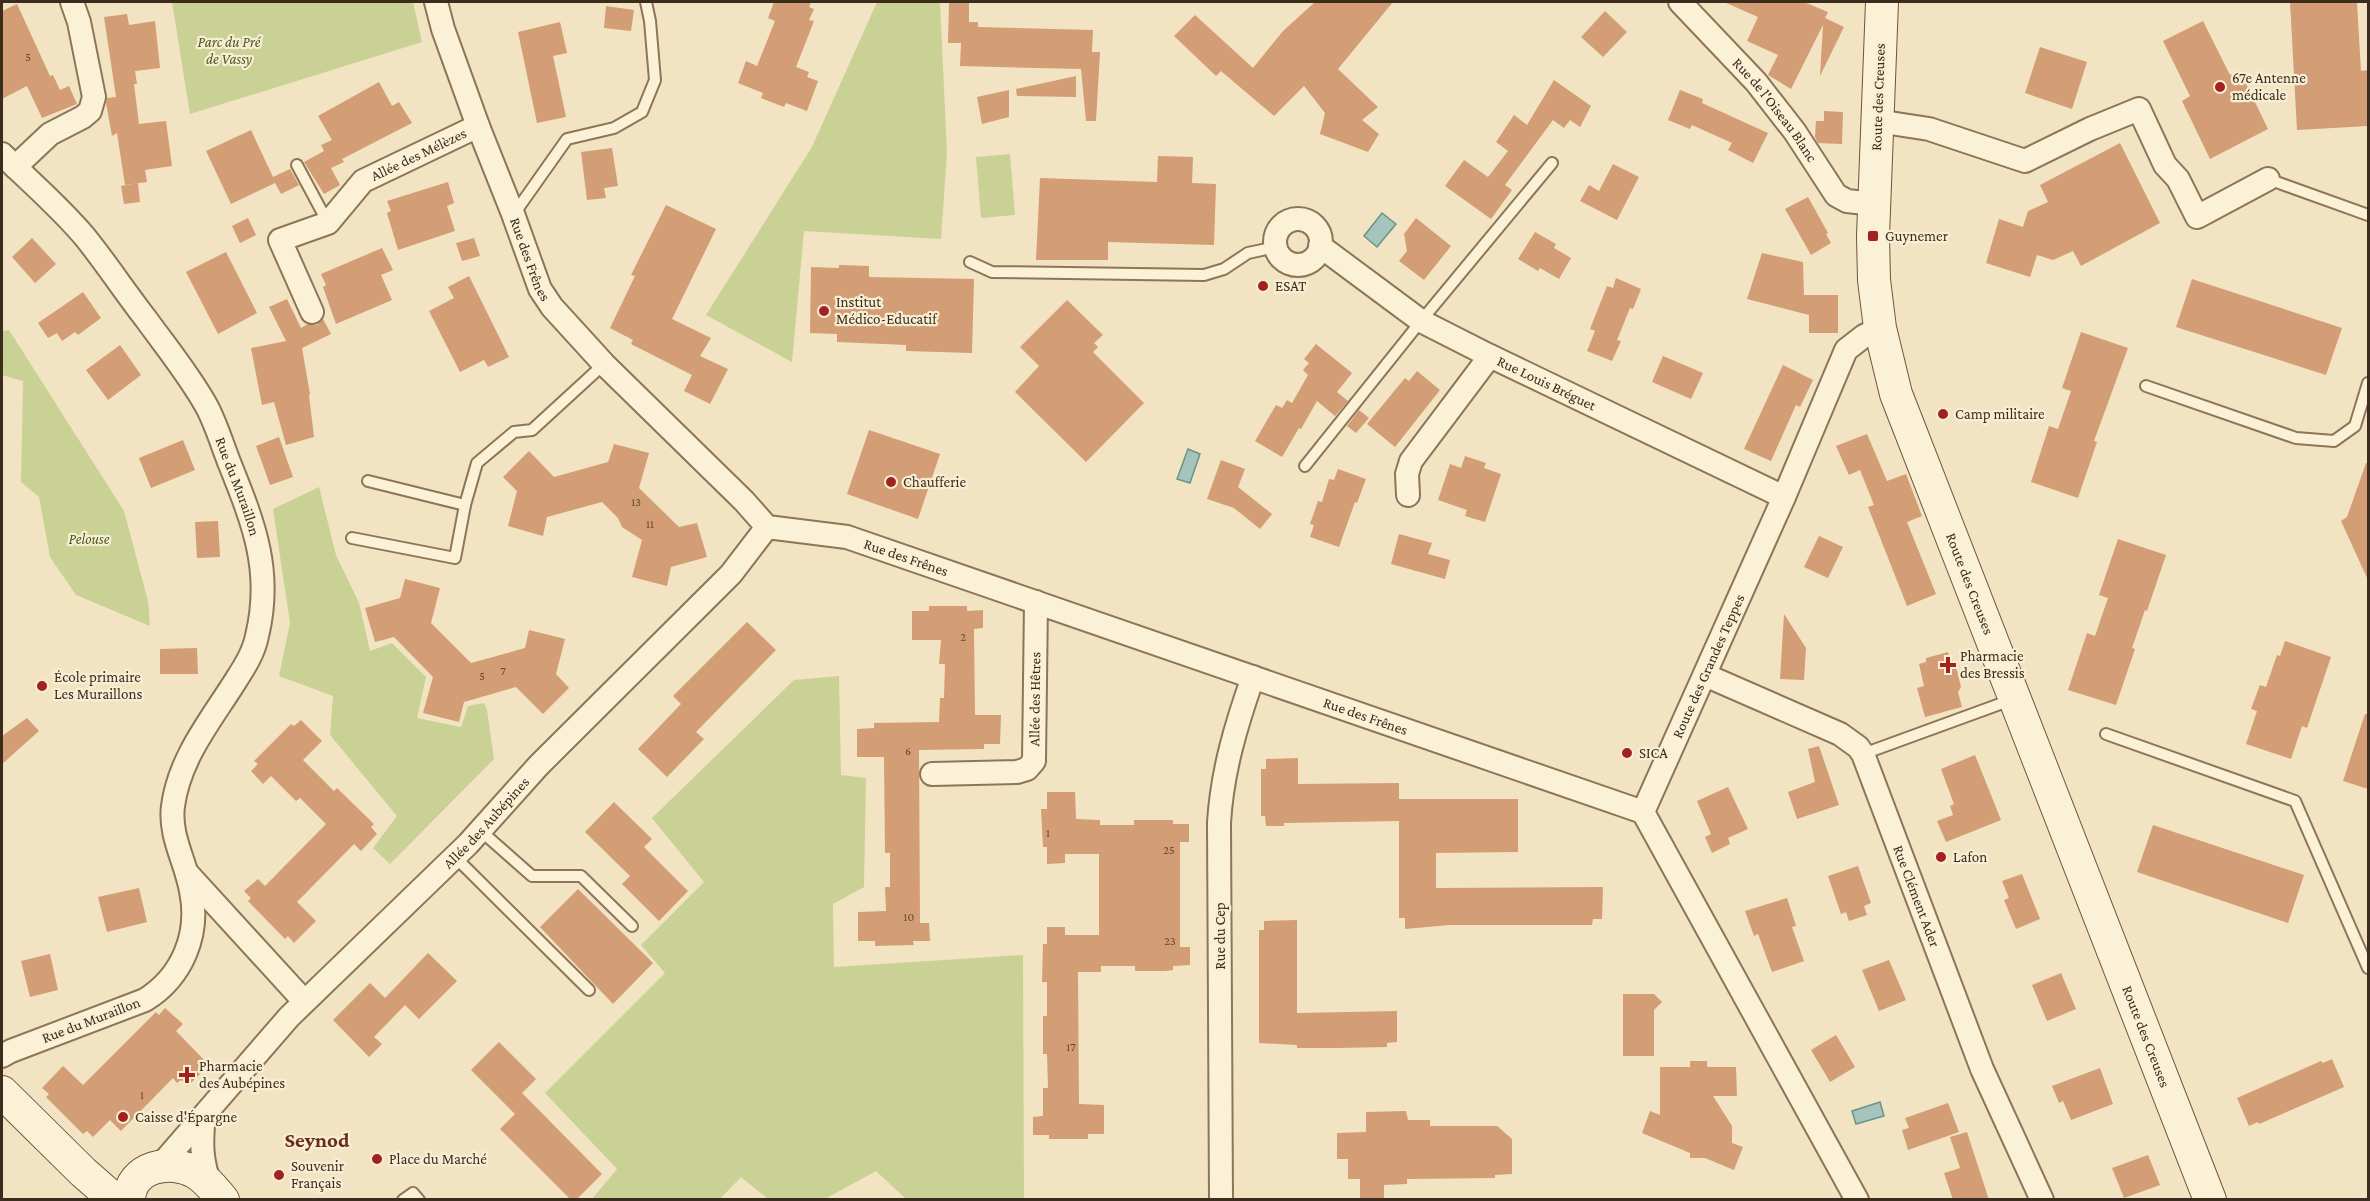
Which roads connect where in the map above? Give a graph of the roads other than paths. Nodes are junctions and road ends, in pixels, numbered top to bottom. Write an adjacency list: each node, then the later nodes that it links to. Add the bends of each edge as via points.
1 (72, 2): 8 (street, via 94,97 90,111)
2 (436, 2): 7 (street, Rue des Frênes)
3 (646, 2): 13 (lane, via 655,81 642,112 614,128 567,139)
4 (1680, 2): 12 (street, Rue de l'Oiseau Blanc, via 1756,82 1836,195 1847,201)
5 (1875, 6): 6 (main road, Route des Creuses)
6 (1877, 122): 11 (street, via 1929,129 2025,161 2139,110 2165,165 2178,179 2197,216); 12 (main road, Route des Creuses)
7 (478, 126): 13 (street, Rue des Frênes); 15 (street, Allée des Mélèzes, via 363,181)
8 (8, 161): 43 (street, Rue du Muraillon, via 85,237 188,377 208,409 261,550 264,588 256,641 249,660 194,746 177,788 173,826)
9 (1552, 163): 20 (lane)
10 (297, 165): 15 (lane)
11 (2268, 179): 14 (lane)
12 (1874, 204): 21 (main road, Route des Creuses, via 1874,280)
13 (513, 214): 23 (street, Rue des Frênes, via 540,289)
14 (2368, 215)
15 (328, 223): 19 (street, via 280,240)
16 (1320, 246): 17 (street, via 1313,260 1299,265 1285,261); 17 (street, Rue Louis Bréguet, via 1313,225 1292,220 1280,228); 20 (street, Rue Louis Bréguet)
17 (1276, 247): 18 (lane, via 1248,253 1224,269 1204,275 992,272)
18 (970, 262)
19 (312, 312)
20 (1421, 321): 22 (street, Rue Louis Bréguet); 26 (lane)
21 (1880, 328): 29 (street, Route des Grandes Teppes, via 1846,350); 36 (main road, Route des Creuses, via 1896,394)
22 (1490, 356): 28 (street, via 1411,461); 29 (street, Rue Louis Bréguet)
23 (604, 364): 30 (lane, via 532,430 514,432 477,463); 31 (street, Rue des Frênes)
24 (2368, 383): 25 (lane, via 2355,426 2334,441 2296,438)
25 (2146, 386)
26 (1305, 466)
27 (368, 481): 30 (lane)
28 (1408, 495)
29 (1784, 497): 34 (street, Route des Grandes Teppes)
30 (465, 505): 32 (lane, via 455,558)
31 (767, 527): 33 (street, Rue des Frênes, via 847,537); 41 (street, Allée des Aubépines, via 731,574 539,765)
32 (352, 538)
33 (1036, 602): 35 (street, Rue des Frênes); 39 (street, Allée des Hêtres, via 1034,761 1017,772)
34 (1705, 675): 38 (street, Rue Clément Ader, via 1840,734); 40 (street, Route des Grandes Teppes)
35 (1253, 677): 40 (street, Rue des Frênes); 59 (street, Rue du Cep, via 1236,724 1221,791 1219,823)
36 (2014, 699): 38 (lane); 51 (main road, Route des Creuses)
37 (2106, 734): 45 (lane, via 2295,801)
38 (1863, 754): 61 (street, Rue Clément Ader, via 1982,1069)
39 (932, 774)
40 (1643, 812): 60 (street)
41 (481, 831): 42 (street, Allée des Aubépines); 44 (lane, via 532,876 581,876)
42 (455, 857): 46 (lane); 47 (street, Allée des Aubépines)
43 (186, 872): 47 (street, Rue du Muraillon); 48 (street, Rue du Muraillon, via 192,892 190,940 184,959 160,990 145,1000)
44 (632, 926)
45 (2368, 968)
46 (589, 990)
47 (304, 1001): 50 (street, Allée des Aubépines)
48 (2, 1056)
49 (2, 1092): 53 (main road)
50 (204, 1116): 52 (street, Allée des Aubépines); 54 (street, via 204,1168)
51 (2187, 1144): 62 (main road, Route des Creuses); 63 (main road, Route des Creuses)
52 (153, 1168): 53 (main road, via 119,1173); 54 (main road, via 180,1166 196,1173); 56 (main road, via 134,1183)
53 (83, 1172): 55 (main road)
54 (217, 1193)
55 (115, 1200)
56 (129, 1200)
57 (403, 1200): 58 (lane, via 413,1193)
58 (419, 1200)
59 (1221, 1200)
60 (1857, 1200)
61 (2042, 1200)
62 (2199, 1200)
63 (2210, 1200)

